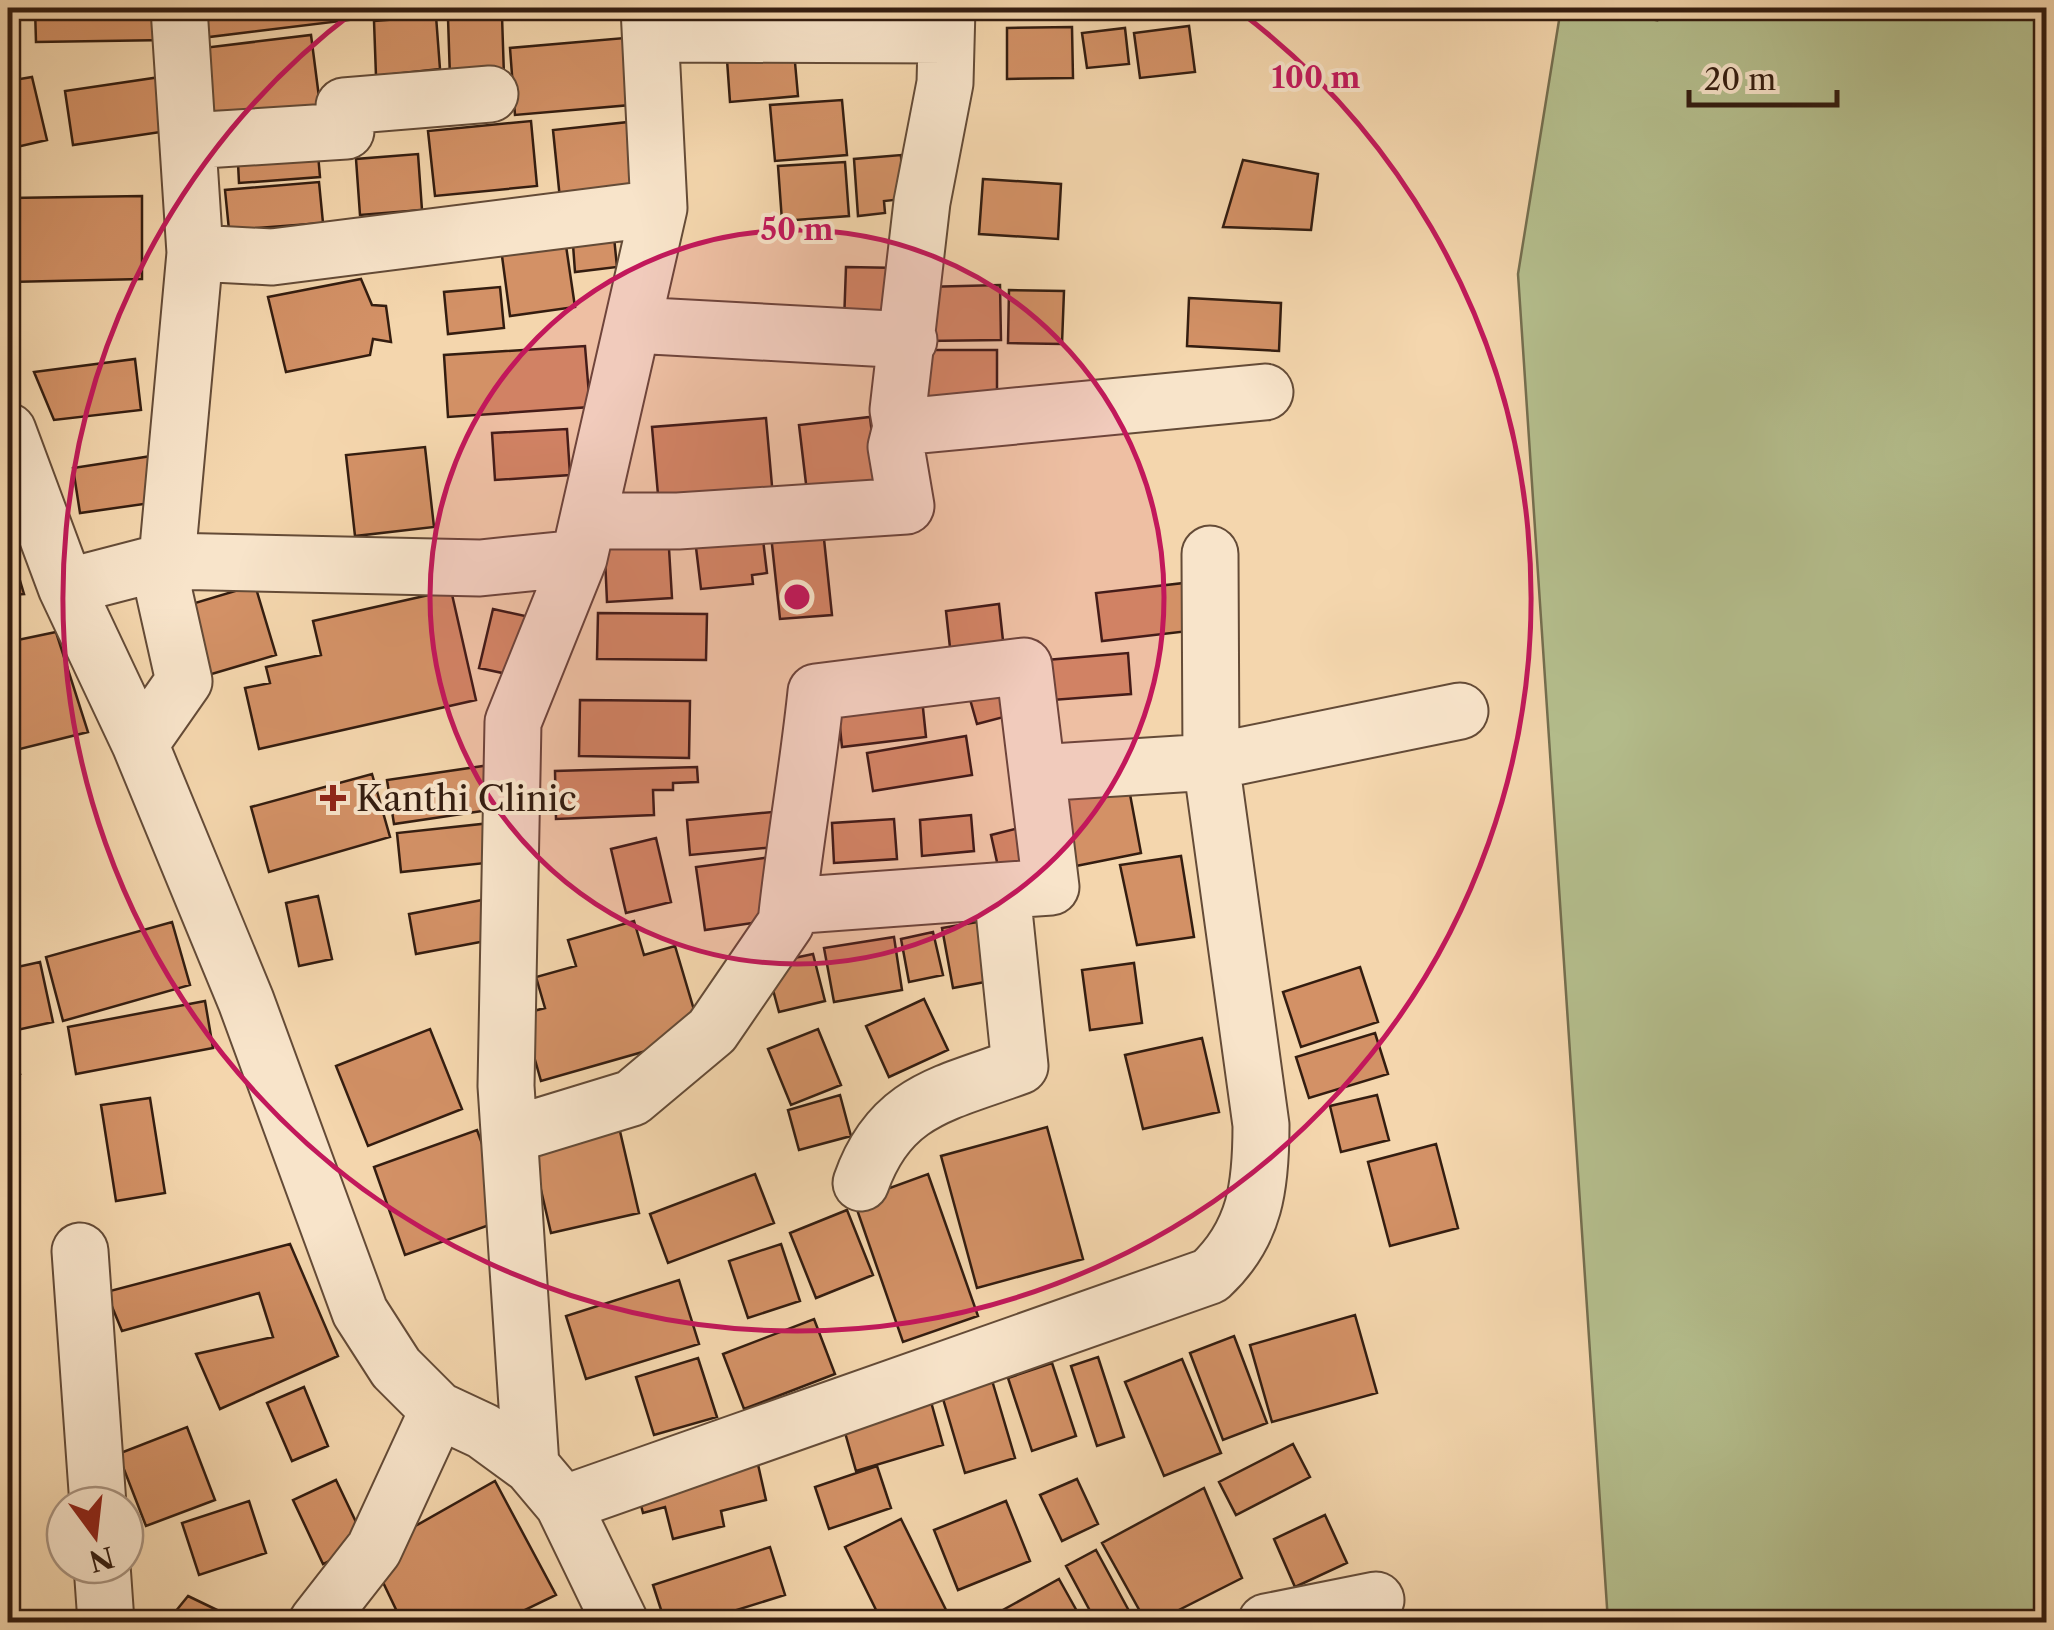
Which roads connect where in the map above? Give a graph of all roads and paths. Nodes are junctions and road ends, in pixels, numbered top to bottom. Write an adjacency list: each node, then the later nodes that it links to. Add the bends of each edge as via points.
1 (180, 8): 5 (street)
2 (651, 20): 3 (street); 6 (street)
3 (946, 22): 9 (street, via 945,83 922,202)
4 (490, 94): 5 (street, via 344,106 346,132)
5 (188, 141): 7 (street)
6 (659, 208): 7 (street, via 272,257); 8 (street)
7 (196, 254): 15 (street)
8 (632, 325): 9 (street); 13 (street)
9 (910, 340): 11 (street)
10 (1265, 392): 11 (street)
11 (901, 427): 13 (street, via 896,447 906,506 678,521)
12 (8, 431): 16 (street)
13 (583, 540): 15 (street, via 480,568); 23 (street, via 513,722 506,1086)
14 (1210, 554): 19 (street)
15 (166, 561): 16 (street); 18 (street, via 164,592 184,681)
16 (66, 587): 18 (street)
17 (1460, 710): 19 (street)
18 (140, 744): 26 (street, via 246,1001 360,1312 396,1368)
19 (1211, 762): 20 (street); 28 (street, via 1261,1125 1251,1223 1228,1260 1210,1276)
20 (1037, 774): 21 (street, via 1051,887); 22 (street, via 1024,666 816,692)
21 (1002, 891): 22 (street); 24 (street, via 1020,1066 914,1106 872,1152)
22 (788, 906): 23 (street, via 786,923 712,1032 632,1098)
23 (511, 1135): 28 (street)
24 (861, 1183)
25 (80, 1251): 27 (street)
26 (438, 1410): 28 (street, via 482,1431); 32 (street, via 374,1549)
27 (97, 1485)
28 (547, 1485): 33 (street)
29 (103, 1585): 31 (street)
30 (1376, 1600): 34 (street)
31 (106, 1622)
32 (318, 1622)
33 (620, 1622)
34 (1266, 1622)

